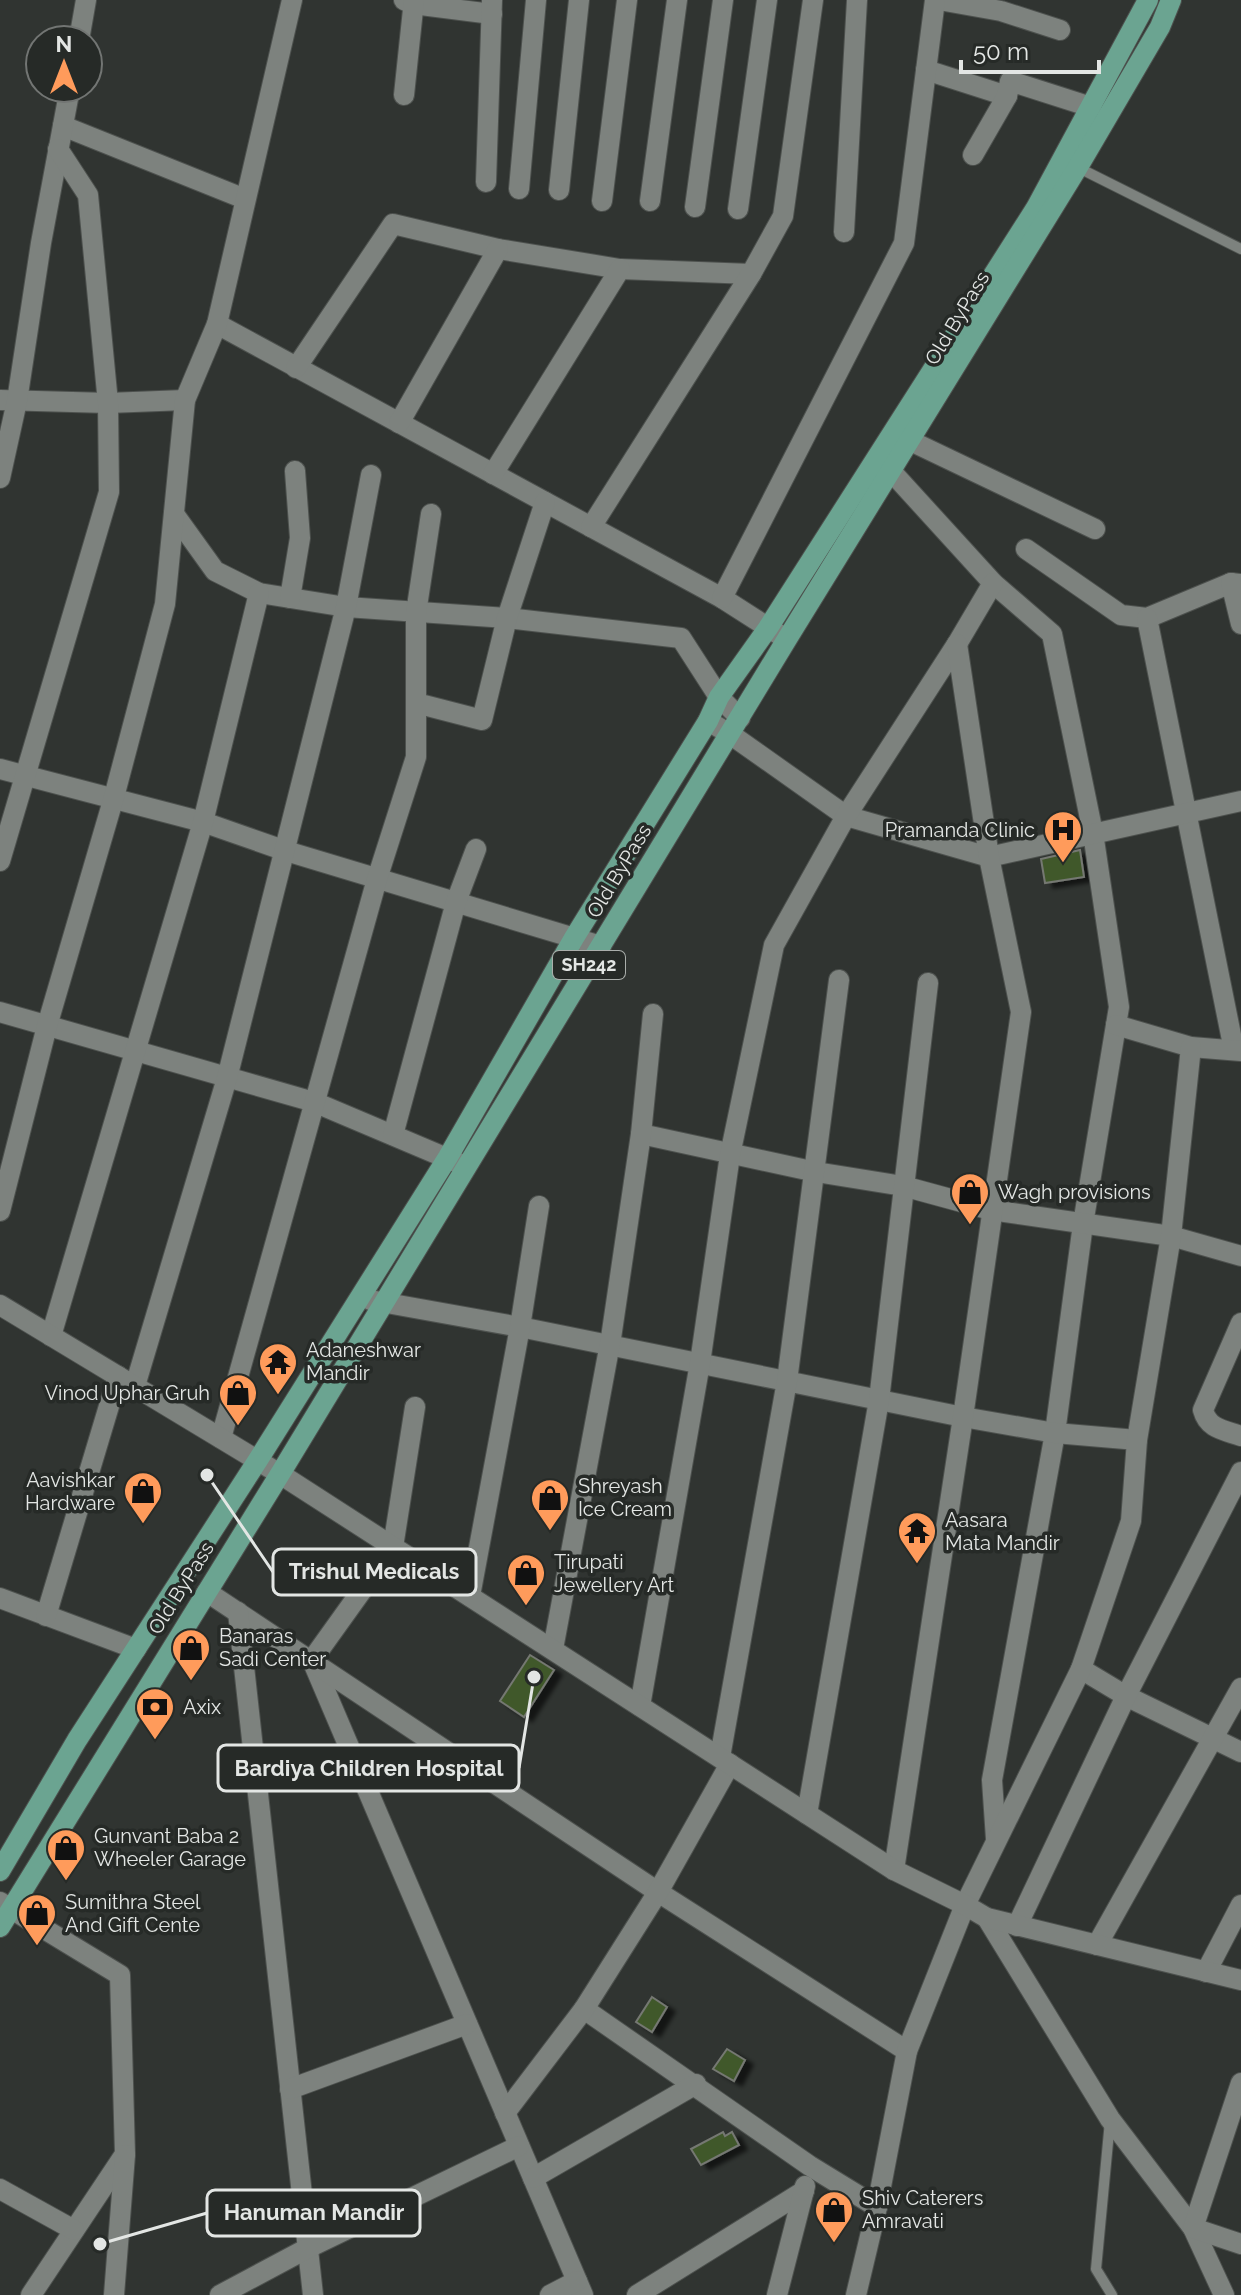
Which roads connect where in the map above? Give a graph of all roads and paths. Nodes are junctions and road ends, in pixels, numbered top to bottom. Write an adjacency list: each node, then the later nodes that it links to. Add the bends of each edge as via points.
1 (86, 0): 17 (street)
2 (292, 0): 31 (street)
3 (536, 0): 29 (street)
4 (579, 0): 30 (street)
5 (627, 0): 32 (street)
6 (677, 0): 33 (street)
7 (723, 0): 34 (street)
8 (767, 0): 35 (street)
9 (813, 0): 40 (street, via 783,216)
10 (857, 0): 36 (street)
11 (937, 0): 15 (street); 19 (street)
12 (1148, 0): 23 (main road, Old ByPass / SH242)
13 (1171, 0): 27 (main road, Old ByPass / SH242, via 1160,27)
14 (410, 1): 16 (street); 20 (street)
15 (1002, 6): 18 (street)
16 (492, 7): 28 (street)
17 (82, 24)
18 (1060, 30)
19 (926, 70): 21 (street); 63 (street, via 904,243)
20 (404, 95)
21 (1007, 96): 23 (street, via 1010,81); 26 (street)
22 (67, 104): 24 (street)
23 (1091, 107): 27 (main road, Old ByPass / SH242)
24 (63, 126): 25 (street); 31 (street)
25 (58, 149): 44 (street); 45 (street, via 88,195)
26 (973, 155)
27 (1070, 163): 38 (lane); 47 (main road, Old ByPass / SH242, via 1036,208)
28 (486, 182)
29 (519, 189)
30 (559, 190)
31 (245, 199): 41 (street)
32 (602, 201)
33 (650, 201)
34 (695, 207)
35 (738, 209)
36 (844, 232)
37 (498, 249): 39 (street); 42 (street, via 393,224); 46 (street)
38 (1241, 249)
39 (620, 269): 40 (street); 50 (street)
40 (751, 274): 56 (street)
41 (217, 324): 42 (street); 43 (street)
42 (296, 368): 46 (street)
43 (185, 400): 45 (street); 54 (street)
44 (8, 401): 45 (street); 52 (street)
45 (108, 403): 77 (street, via 109,492)
46 (399, 423): 50 (street)
47 (901, 437): 48 (main road, Old ByPass / SH242); 57 (street)
48 (883, 464): 59 (street); 69 (main road, Old ByPass / SH242); 70 (main road, Old ByPass / SH242)
49 (295, 471): 62 (street, via 300,538)
50 (493, 474): 53 (street)
51 (371, 475): 64 (street)
52 (0, 478)
53 (545, 502): 56 (street); 66 (street)
54 (174, 514): 61 (street, via 215,571); 78 (street, via 165,604)
55 (431, 514): 65 (street)
56 (591, 527): 63 (street)
57 (1095, 529)
58 (1026, 549): 67 (street, via 1121,615)
59 (993, 583): 71 (street); 83 (street, via 1052,634)
60 (1236, 584): 67 (street); 68 (street)
61 (259, 593): 62 (street); 82 (street)
62 (290, 598): 64 (street)
63 (722, 598): 69 (street)
64 (346, 607): 65 (street); 85 (street)
65 (416, 613): 66 (street); 73 (street)
66 (507, 618): 72 (street, via 681,638); 73 (street, via 482,720)
67 (1147, 618): 80 (street)
68 (1241, 624)
69 (768, 628): 70 (street); 72 (main road, Old ByPass / SH242)
70 (787, 639): 75 (main road, Old ByPass / SH242)
71 (957, 644): 81 (street); 86 (street)
72 (719, 697): 74 (main road, Old ByPass / SH242); 75 (street)
73 (416, 703): 88 (street, via 416,757)
74 (708, 721): 75 (street); 90 (main road, Old ByPass / SH242)
75 (735, 726): 81 (street); 91 (main road, Old ByPass / SH242)
76 (0, 769): 77 (street)
77 (24, 774): 78 (street); 87 (street)
78 (114, 797): 82 (street); 97 (street)
79 (1241, 801): 80 (street)
80 (1188, 814): 83 (street); 99 (street)
81 (846, 816): 86 (street); 105 (street, via 774,945)
82 (203, 822): 85 (street); 100 (street)
83 (1093, 833): 86 (street); 96 (street, via 1119,1007)
84 (476, 849): 89 (street)
85 (286, 851): 88 (street); 101 (street)
86 (989, 857): 111 (street, via 1021,1012)
87 (0, 861)
88 (377, 879): 89 (street); 102 (street)
89 (456, 902): 90 (street); 104 (street)
90 (574, 938): 91 (street); 106 (main road, Old ByPass / SH242)
91 (601, 946): 107 (main road, Old ByPass / SH242)
92 (839, 980): 108 (street)
93 (928, 983): 109 (street)
94 (0, 1012): 97 (street)
95 (653, 1014): 103 (street)
96 (1116, 1025): 98 (street); 113 (street)
97 (47, 1026): 100 (street); 112 (street)
98 (1191, 1047): 99 (street); 114 (street)
99 (1238, 1050)
100 (136, 1051): 101 (street); 121 (street)
101 (227, 1078): 102 (street); 124 (street)
102 (314, 1102): 104 (street); 131 (street)
103 (641, 1134): 105 (street); 122 (street)
104 (393, 1135): 106 (street)
105 (730, 1155): 108 (street); 123 (street)
106 (448, 1157): 107 (street); 116 (main road, Old ByPass / SH242)
107 (467, 1167): 117 (main road, Old ByPass / SH242)
108 (816, 1172): 109 (street); 125 (street)
109 (903, 1186): 111 (street); 126 (street)
110 (539, 1206): 120 (street)
111 (991, 1210): 113 (street); 128 (street)
112 (0, 1211)
113 (1083, 1224): 114 (street); 129 (street)
114 (1171, 1236): 115 (street); 132 (street)
115 (1241, 1256)
116 (360, 1297): 117 (street); 133 (main road, Old ByPass / SH242)
117 (383, 1304): 120 (street); 135 (main road, Old ByPass / SH242)
118 (0, 1305): 121 (street)
119 (1241, 1323): 130 (street, via 1203,1410 1212,1426)
120 (520, 1327): 122 (street); 138 (street)
121 (51, 1336): 124 (street)
122 (610, 1346): 123 (street); 143 (street)
123 (700, 1363): 125 (street); 148 (street)
124 (127, 1381): 131 (street); 141 (street)
125 (787, 1381): 126 (street); 151 (street)
126 (879, 1400): 128 (street); 152 (street)
127 (415, 1407): 136 (street)
128 (963, 1417): 129 (street); 155 (street)
129 (1055, 1433): 132 (street); 153 (street, via 992,1780)
130 (1241, 1436)
131 (221, 1438): 133 (street)
132 (1137, 1440): 145 (street, via 1131,1521)
133 (258, 1460): 135 (street); 142 (main road, Old ByPass / SH242)
134 (1241, 1472): 147 (street)
135 (280, 1474): 136 (street); 137 (main road, Old ByPass / SH242)
136 (393, 1547): 138 (street); 144 (street)
137 (207, 1592): 140 (street); 156 (main road, Old ByPass / SH242)
138 (470, 1596): 143 (street)
139 (0, 1598): 141 (street)
140 (238, 1612): 144 (street); 171 (street)
141 (46, 1616): 142 (street)
142 (136, 1649): 154 (main road, Old ByPass / SH242)
143 (553, 1649): 148 (street)
144 (312, 1660): 157 (street); 167 (street)
145 (1081, 1669): 147 (street); 153 (street)
146 (1241, 1688): 149 (street)
147 (1126, 1696): 149 (street); 162 (street)
148 (640, 1706): 151 (street)
149 (1215, 1737): 150 (street); 163 (street)
150 (1241, 1752)
151 (725, 1761): 152 (street); 157 (street)
152 (807, 1814): 155 (street)
153 (996, 1839): 158 (street)
154 (1, 1867): 156 (street)
155 (894, 1870): 158 (street)
156 (28, 1881): 160 (main road, Old ByPass / SH242)
157 (658, 1892): 166 (street); 168 (street)
158 (965, 1905): 161 (street); 168 (street)
159 (1241, 1905): 164 (street)
160 (4, 1913): 175 (street, via 120,1975)
161 (987, 1918): 162 (street); 173 (street)
162 (1017, 1926): 163 (street)
163 (1097, 1945): 164 (street)
164 (1206, 1972): 165 (street)
165 (1241, 1980)
166 (584, 2009): 170 (street); 172 (street)
167 (467, 2024): 171 (street); 172 (street)
168 (907, 2051): 180 (street)
169 (1241, 2083): 181 (street)
170 (696, 2084): 176 (street); 177 (street)
171 (290, 2089): 184 (street)
172 (505, 2113): 174 (street)
173 (1110, 2119): 181 (street); 194 (lane, via 1096,2269)
174 (519, 2146): 177 (street); 184 (street)
175 (125, 2154): 182 (street); 187 (street)
176 (810, 2166): 179 (street); 180 (street)
177 (533, 2178): 185 (street)
178 (0, 2189): 182 (street)
179 (804, 2191): 191 (street); 192 (street)
180 (877, 2207): 193 (street)
181 (1193, 2228): 183 (street); 195 (street)
182 (74, 2230): 186 (street)
183 (1241, 2244)
184 (308, 2248): 188 (street); 189 (street)
185 (580, 2288): 190 (street)
186 (31, 2295)
187 (114, 2295)
188 (220, 2295)
189 (313, 2295)
190 (550, 2295)
191 (637, 2295)
192 (777, 2295)
193 (856, 2295)
194 (1112, 2295)
195 (1224, 2295)

